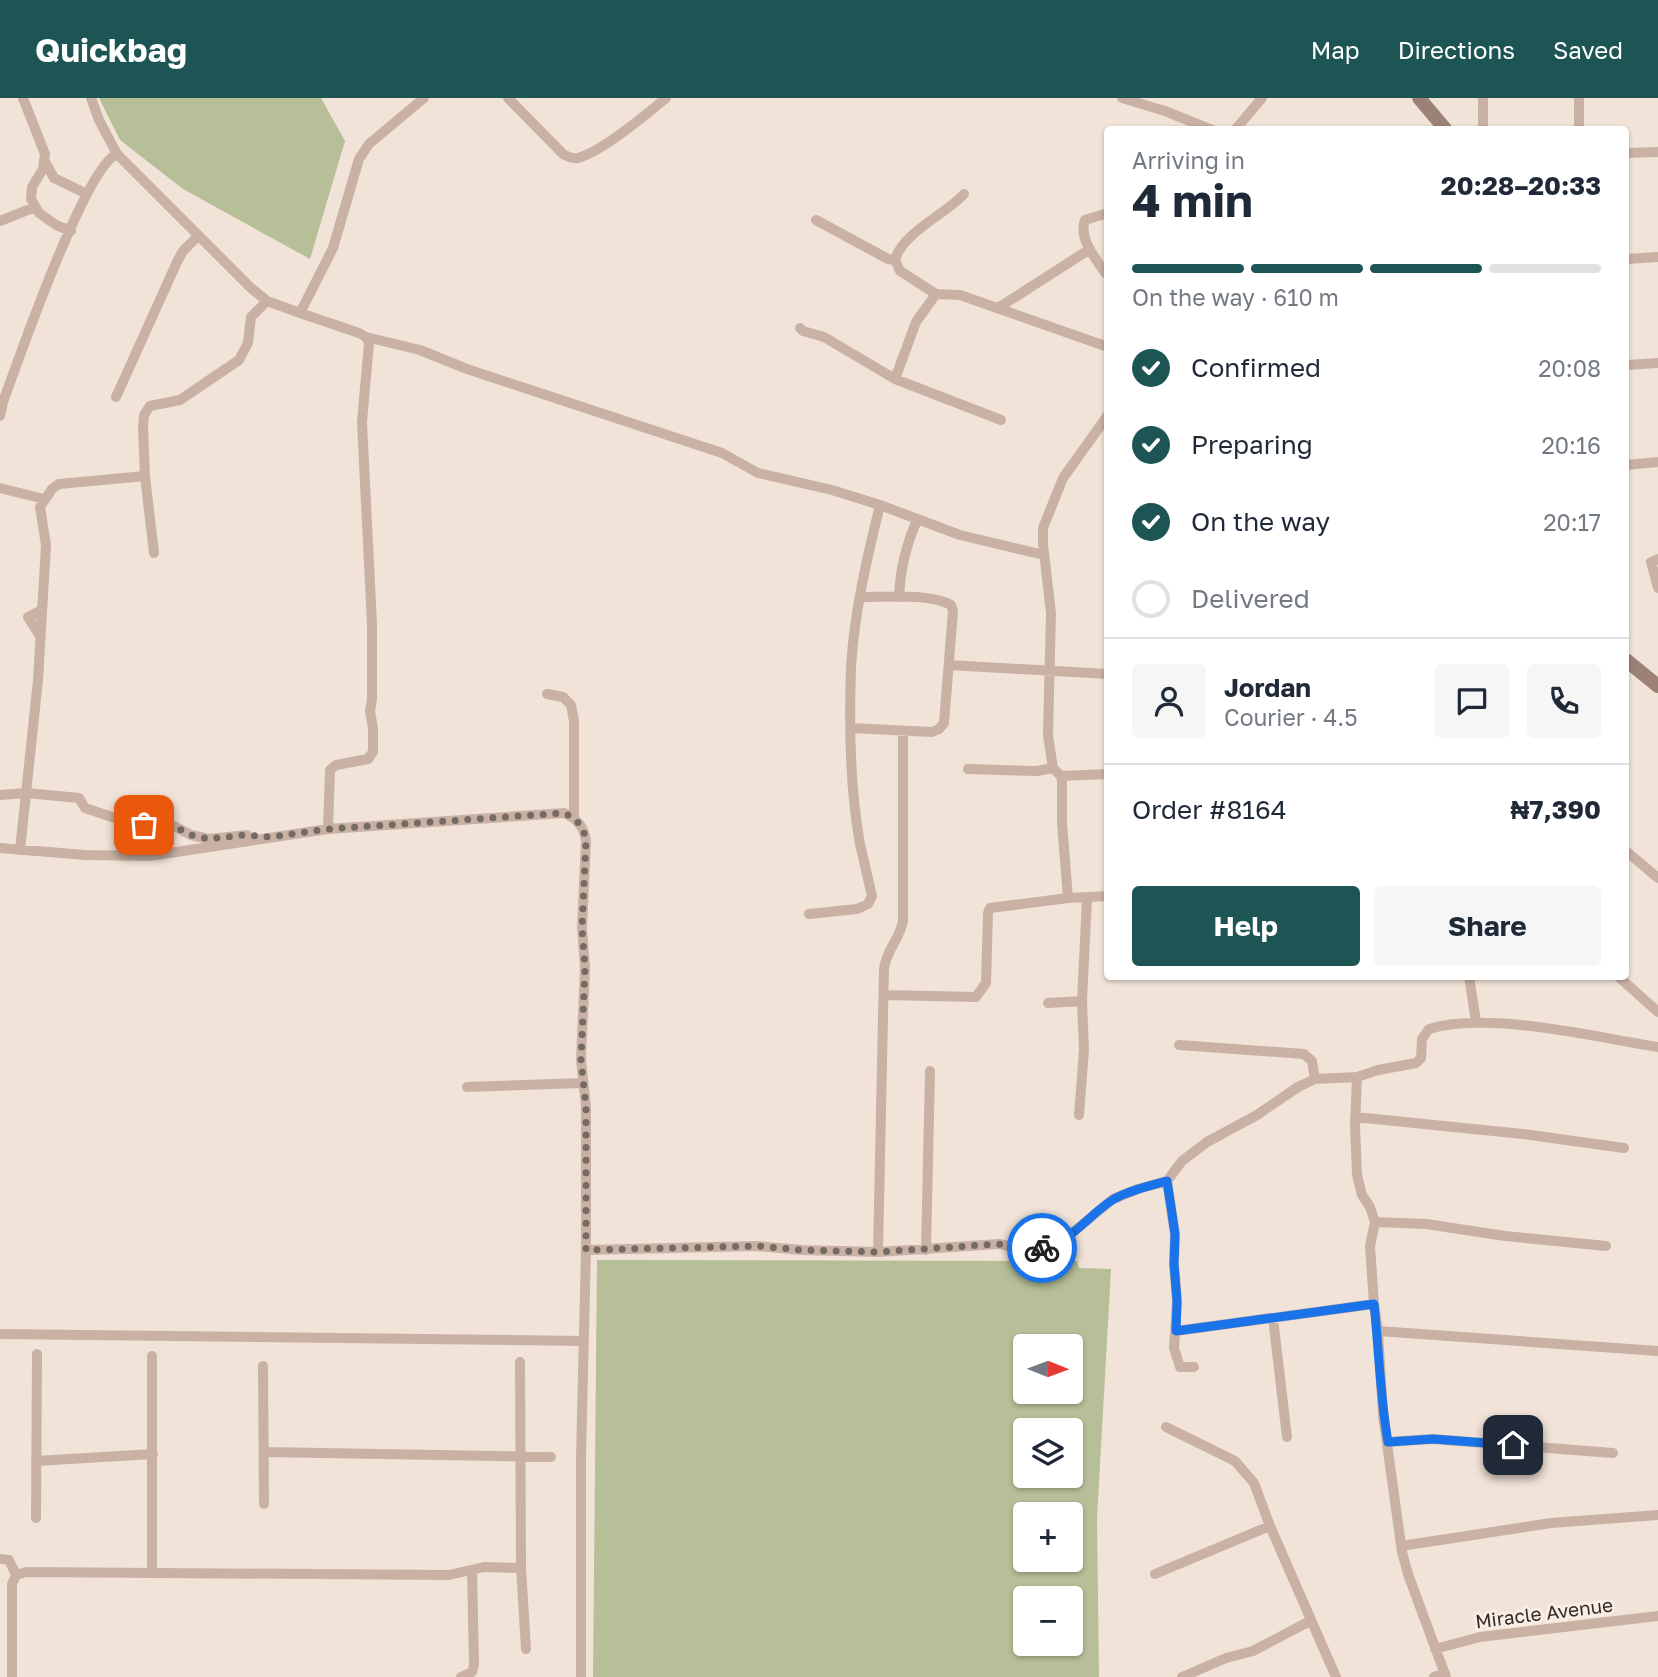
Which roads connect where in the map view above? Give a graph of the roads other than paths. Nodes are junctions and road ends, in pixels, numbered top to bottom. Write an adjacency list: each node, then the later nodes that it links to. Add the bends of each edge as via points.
1 (23, 98): 19 (street)
2 (91, 98): 18 (street)
3 (424, 98): 36 (street, via 369,144 359,159 333,248)
4 (508, 98): 5 (street, via 563,154 574,158 611,140)
5 (667, 98)
6 (1122, 98): 11 (street)
7 (1262, 98): 12 (street)
8 (1419, 98): 13 (street)
9 (1483, 98): 14 (street)
10 (1579, 98): 15 (street)
11 (1202, 126)
12 (1239, 126)
13 (1443, 126)
14 (1483, 126)
15 (1579, 126)
16 (1658, 152): 17 (street)
17 (1629, 153)
18 (117, 154): 20 (street); 27 (street)
19 (45, 162): 20 (street, via 54,178); 22 (street, via 32,187)
20 (87, 194): 26 (street)
21 (964, 194): 31 (street, via 917,232)
22 (35, 207): 25 (street); 26 (street)
23 (1104, 214): 28 (street, via 1085,220 1083,235)
24 (816, 220): 31 (street)
25 (0, 221)
26 (71, 231): 44 (street)
27 (198, 236): 34 (street); 43 (street, via 177,262)
28 (1090, 249): 32 (street); 35 (street)
29 (1658, 257): 30 (street)
30 (1629, 259)
31 (895, 260): 33 (street, via 900,271)
32 (1104, 271)
33 (936, 294): 35 (street, via 960,295); 42 (street, via 916,322)
34 (267, 301): 36 (street); 49 (street, via 251,317 248,343 239,360 180,400 150,406 144,415)
35 (998, 308): 39 (street)
36 (300, 313): 38 (street)
37 (800, 328): 42 (street)
38 (366, 337): 52 (street, via 420,350 722,453 758,473); 74 (street, via 369,350 362,422 373,752 368,759 330,770)
39 (1104, 345)
40 (1658, 363): 41 (street)
41 (1629, 365)
42 (895, 379): 45 (street)
43 (116, 397)
44 (0, 416)
45 (1001, 420)
46 (1104, 421): 55 (street, via 1056,491 1043,528)
47 (1658, 463): 48 (street)
48 (1629, 465)
49 (145, 476): 51 (street, via 72,481 59,484); 54 (street)
50 (0, 488): 51 (street)
51 (44, 499): 71 (street, via 40,508 46,545)
52 (880, 505): 53 (street); 58 (street)
53 (917, 520): 55 (street); 59 (street, via 907,541)
54 (154, 553)
55 (1044, 555): 62 (street, via 1051,613)
56 (1658, 559): 57 (street, via 1651,562)
57 (1658, 587)
58 (861, 597): 59 (street); 66 (street, via 851,668)
59 (899, 597): 61 (street, via 951,605)
60 (1629, 662): 64 (street)
61 (949, 665): 62 (street); 67 (street, via 944,723 932,732)
62 (1050, 670): 63 (street); 69 (street, via 1048,735)
63 (1104, 674)
64 (1658, 686)
65 (547, 694): 73 (street, via 563,696 571,705)
66 (851, 728): 67 (street); 83 (street, via 860,845 872,896 857,909)
67 (903, 731): 86 (street, via 903,921 885,961)
68 (968, 769): 69 (street)
69 (1057, 772): 70 (street); 81 (street)
70 (1104, 774)
71 (26, 793): 72 (street); 75 (street, via 79,798 85,808 100,815 174,826 209,839); 77 (street)
72 (0, 795)
73 (574, 818): 74 (street, via 564,813); 96 (street, via 585,831 586,841)
74 (328, 829): 75 (street)
75 (270, 837): 77 (street, via 150,856)
76 (0, 848): 77 (street)
77 (20, 850)
78 (1629, 854): 79 (street)
79 (1658, 878)
80 (1104, 896): 82 (street)
81 (1068, 898): 82 (street); 86 (street, via 990,908 986,983 976,997)
82 (1087, 898): 87 (street)
83 (809, 914)
84 (1469, 980): 90 (street)
85 (1622, 980): 89 (street)
86 (885, 995): 106 (street)
87 (1082, 1001): 88 (street); 98 (street)
88 (1048, 1003)
89 (1658, 1012)
90 (1476, 1022): 92 (street); 94 (street, via 1429,1029 1416,1063)
91 (1179, 1045): 95 (street, via 1304,1055 1311,1061)
92 (1658, 1047)
93 (930, 1071): 105 (street)
94 (1357, 1077): 95 (street); 99 (street)
95 (1315, 1079): 101 (street, via 1207,1142 1182,1161)
96 (583, 1083): 97 (street); 104 (street)
97 (467, 1087)
98 (1079, 1115)
99 (1355, 1117): 100 (street); 102 (street, via 1357,1175)
100 (1624, 1148)
101 (1167, 1181): 105 (street, via 1113,1199 1057,1245); 109 (street, via 1175,1234)
102 (1375, 1222): 103 (street); 107 (street, via 1370,1246)
103 (1606, 1246)
104 (586, 1250): 106 (street, via 757,1246); 112 (street)
105 (926, 1250): 106 (street)
106 (878, 1252)
107 (1374, 1304): 108 (street); 110 (street)
108 (1273, 1318): 109 (street); 120 (street)
109 (1176, 1331): 118 (street, via 1178,1363)
110 (1378, 1331): 113 (street); 121 (street)
111 (0, 1334): 112 (street)
112 (584, 1341): 146 (street)
113 (1658, 1350)
114 (37, 1354): 127 (street)
115 (152, 1356): 124 (street)
116 (520, 1362): 125 (street)
117 (263, 1366): 122 (street)
118 (1194, 1367)
119 (1166, 1427): 131 (street, via 1236,1461 1254,1483)
120 (1287, 1437)
121 (1388, 1442): 123 (street, via 1433,1439); 132 (street)
122 (265, 1451): 125 (street); 128 (street)
123 (1613, 1453)
124 (152, 1454): 127 (street); 136 (street)
125 (522, 1456): 126 (street); 134 (street)
126 (551, 1457)
127 (36, 1461): 130 (street)
128 (264, 1504)
129 (1658, 1515): 132 (street, via 1551,1523)
130 (36, 1518)
131 (1270, 1526): 137 (street); 140 (street)
132 (1401, 1546): 142 (street)
133 (0, 1559): 138 (street, via 9,1560)
134 (521, 1568): 135 (street); 141 (street)
135 (472, 1570): 136 (street, via 449,1575); 145 (street, via 474,1665 472,1672)
136 (152, 1573): 138 (street)
137 (1155, 1574)
138 (16, 1575): 144 (street, via 12,1584)
139 (1658, 1616): 142 (street, Miracle Avenue, via 1480,1637)
140 (1310, 1620): 147 (street, via 1253,1651); 148 (street)
141 (526, 1649)
142 (1435, 1649): 143 (street)
143 (1442, 1676)
144 (12, 1677)
145 (461, 1677)
146 (581, 1677)
147 (1182, 1677)
148 (1336, 1677)

